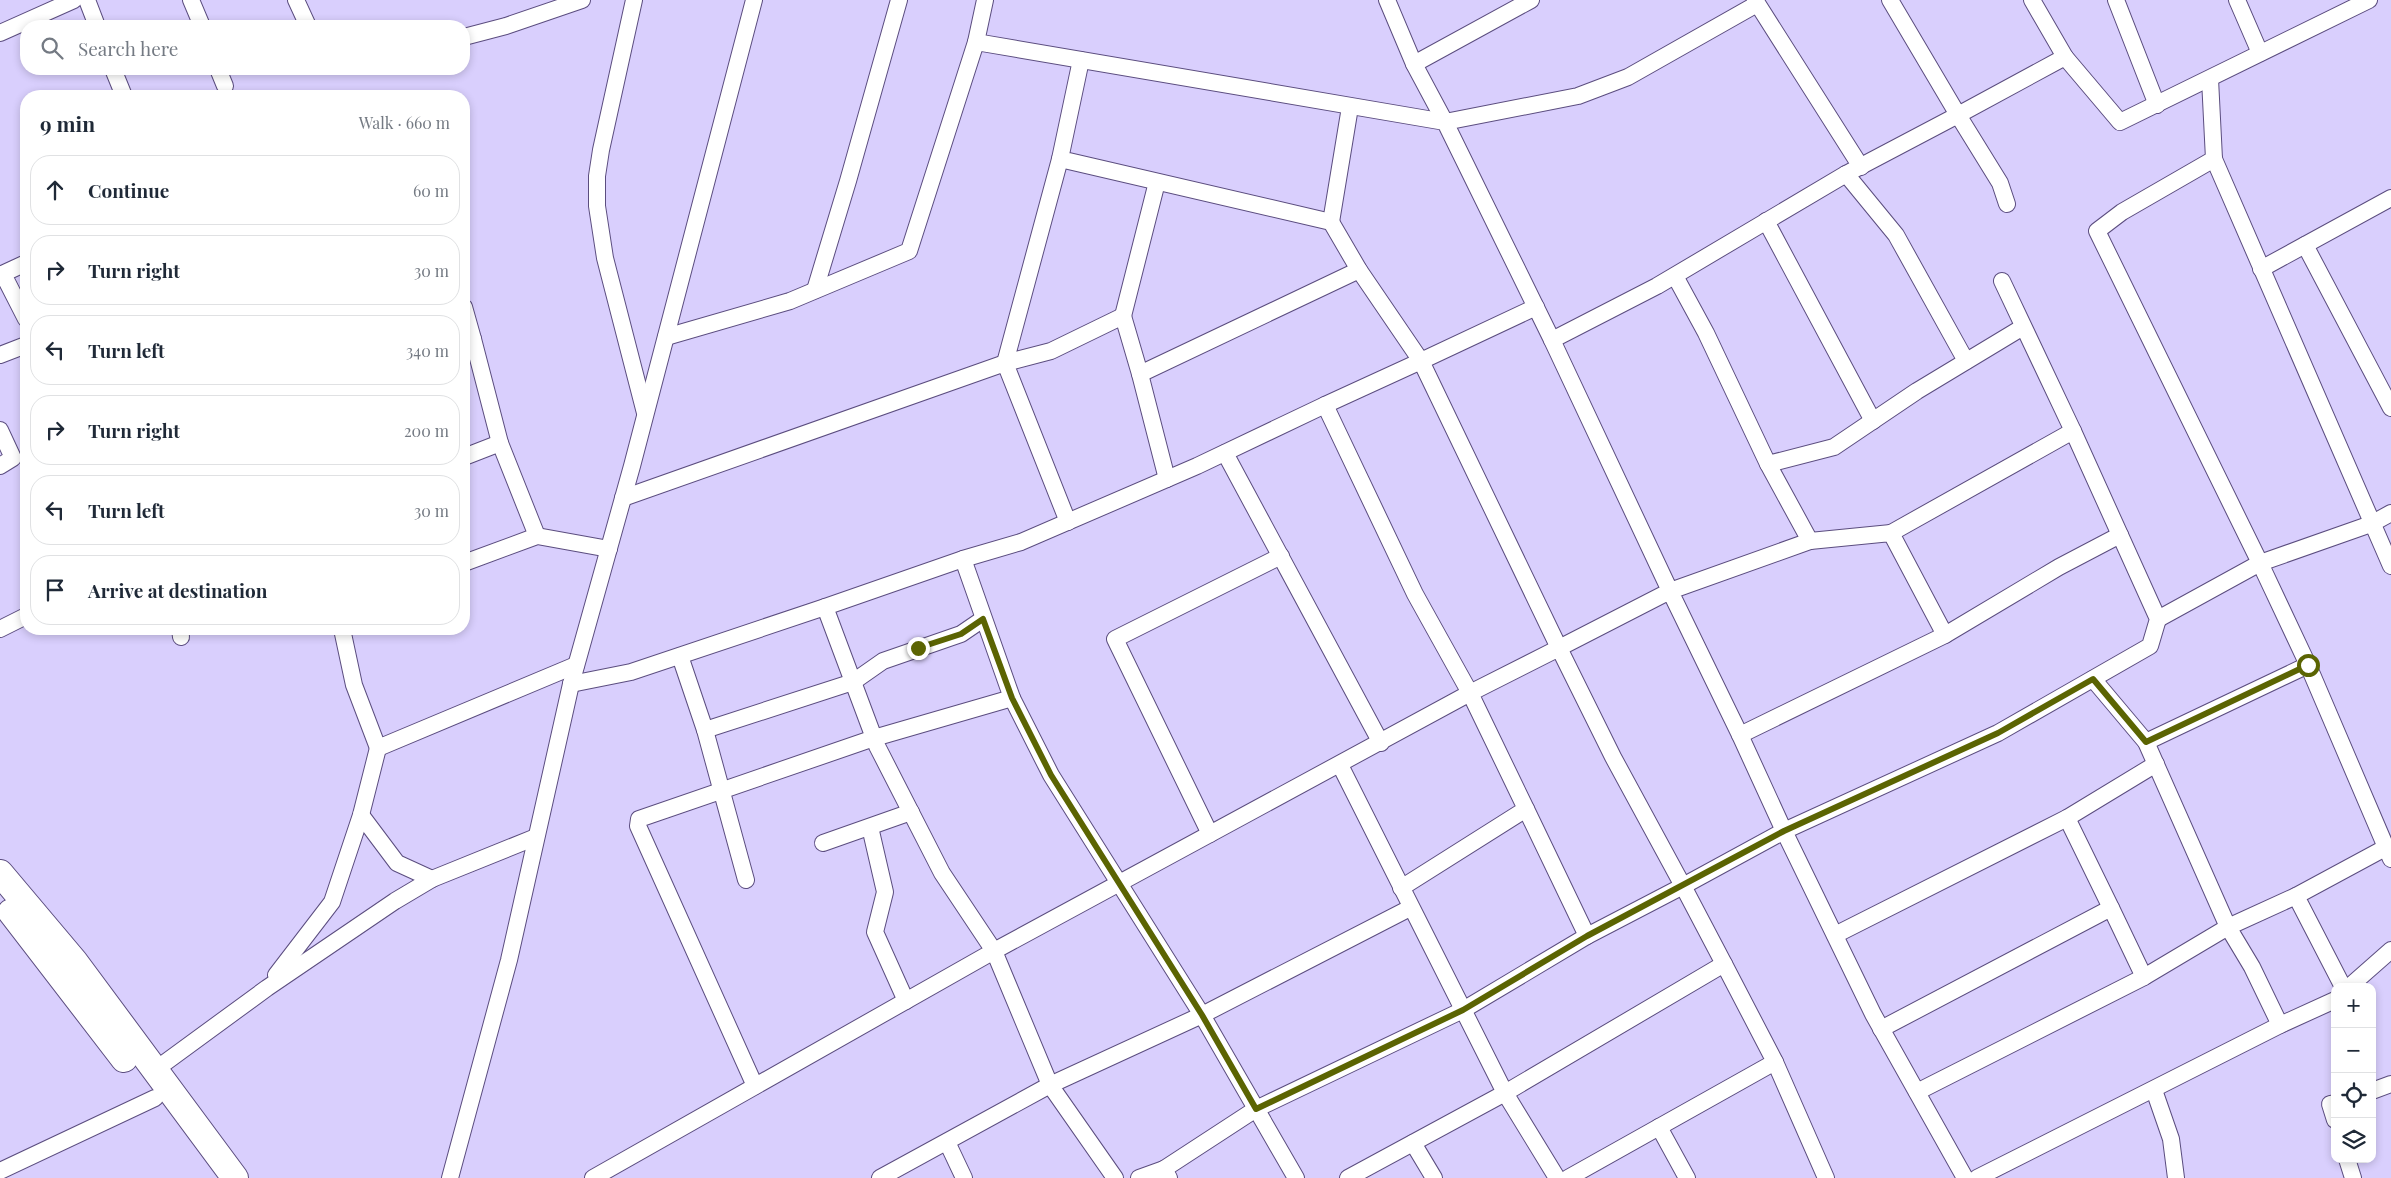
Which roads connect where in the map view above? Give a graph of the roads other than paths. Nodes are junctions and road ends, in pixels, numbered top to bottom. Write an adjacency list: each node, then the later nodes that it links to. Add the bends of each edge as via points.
1 (74, 0): 18 (street)
2 (87, 0): 19 (street)
3 (191, 0): 20 (street)
4 (296, 0): 21 (street)
5 (582, 0): 24 (street)
6 (634, 0): 70 (street, via 601,150 597,206 605,258)
7 (754, 0): 59 (street)
8 (898, 0): 54 (street)
9 (985, 0): 25 (street)
10 (1387, 0): 29 (street)
11 (1531, 0): 29 (street)
12 (1890, 0): 37 (street)
13 (2032, 0): 27 (street)
14 (2116, 0): 35 (street)
15 (2237, 0): 26 (street)
16 (1756, 2): 38 (street, via 1628,77 1578,96); 41 (street)
17 (2360, 2): 26 (street)
18 (29, 20)
19 (95, 20)
20 (199, 20)
21 (305, 20)
22 (20, 24): 23 (street)
23 (0, 33)
24 (470, 35)
25 (976, 42): 28 (street); 54 (street, via 909,251)
26 (2260, 53): 32 (street)
27 (2065, 57): 35 (street, via 2120,122); 37 (street)
28 (1081, 60): 36 (street); 39 (street)
29 (1414, 64): 38 (street)
30 (115, 75): 34 (street)
31 (220, 75): 33 (street)
32 (2210, 79): 35 (street); 40 (street)
33 (225, 86)
34 (122, 90)
35 (2158, 104)
36 (1350, 107): 38 (street); 46 (street)
37 (1958, 115): 41 (street); 44 (street, via 2000,183)
38 (1445, 122): 55 (street)
39 (1060, 159): 42 (street); 66 (street)
40 (2214, 159): 49 (street); 92 (street, via 2122,212 2097,231)
41 (1853, 170): 45 (street); 65 (street, via 1896,235)
42 (1157, 182): 46 (street); 57 (street)
43 (2391, 198): 47 (street)
44 (2007, 204)
45 (1766, 221): 52 (street); 71 (street)
46 (1332, 222): 50 (street)
47 (2305, 245): 49 (street); 68 (street)
48 (20, 266): 51 (street)
49 (2261, 269): 83 (street)
50 (1358, 270): 64 (street); 67 (street)
51 (2, 274): 56 (street)
52 (1675, 276): 60 (street); 78 (street, via 1706,333)
53 (2002, 281): 58 (street)
54 (815, 290): 59 (street, via 790,301)
55 (1536, 307): 60 (street); 64 (street)
56 (20, 308)
57 (1123, 316): 66 (street, via 1051,351); 67 (street)
58 (2023, 326): 65 (street); 73 (street)
59 (666, 337): 70 (street)
60 (1552, 340): 94 (street)
61 (470, 346): 74 (street)
62 (20, 347): 63 (street)
63 (0, 355)
64 (1421, 361): 69 (street); 102 (street)
65 (1966, 362): 71 (street)
66 (1004, 363): 80 (street); 82 (street)
67 (1140, 374): 79 (street)
68 (2390, 402)
69 (1325, 405): 75 (street); 109 (street, via 1415,594)
70 (645, 414): 80 (street)
71 (1873, 420): 78 (street, via 1834,447)
72 (0, 430): 77 (street)
73 (2073, 431): 84 (street); 85 (street)
74 (500, 443): 76 (street); 86 (street)
75 (1225, 453): 79 (street); 89 (street)
76 (470, 455)
77 (13, 459)
78 (1768, 464): 87 (street)
79 (1167, 479): 82 (street)
80 (623, 498): 88 (street)
81 (2391, 513): 83 (street)
82 (1068, 522): 90 (street, via 1021,542)
83 (2371, 524): 92 (street); 93 (street)
84 (1891, 533): 87 (street); 101 (street)
85 (2120, 535): 98 (street); 101 (street, via 2059,566)
86 (537, 536): 88 (street); 91 (street)
87 (1810, 541): 94 (street)
88 (608, 549): 104 (street)
89 (1280, 556): 115 (street); 126 (street, via 1115,639)
90 (963, 558): 95 (street); 97 (street)
91 (470, 562)
92 (2260, 563): 98 (street); 105 (street)
93 (2391, 566)
94 (1670, 591): 102 (street); 112 (street)
95 (825, 607): 103 (street); 107 (street)
96 (20, 619): 99 (street)
97 (983, 619): 107 (street, via 961,634 883,660); 110 (street)
98 (2158, 619): 106 (street, via 2150,646)
99 (0, 628)
100 (343, 635): 116 (street, via 354,685)
101 (1945, 635): 112 (street)
102 (1559, 648): 109 (street); 134 (street)
103 (680, 656): 108 (street, via 631,672); 111 (street)
104 (576, 665): 108 (street); 116 (street)
105 (2308, 665): 114 (street); 129 (street)
106 (2093, 679): 114 (street); 125 (street, via 1998,733)
107 (853, 682): 111 (street); 113 (street)
108 (571, 684): 127 (street)
109 (1470, 693): 115 (street); 120 (street)
110 (1012, 698): 113 (street); 133 (street, via 1051,775)
111 (705, 730): 119 (street)
112 (1740, 735): 125 (street)
113 (874, 738): 119 (street); 121 (street)
114 (2146, 742): 117 (street)
115 (1381, 743): 118 (street)
116 (378, 748): 122 (street)
117 (2156, 764): 123 (street); 140 (street)
118 (1340, 765): 126 (street); 135 (street)
119 (723, 791): 132 (street); 160 (street, via 645,816 639,819 638,826)
120 (1526, 809): 135 (street); 142 (street)
121 (911, 812): 124 (street); 143 (street, via 942,873)
122 (361, 815): 131 (street, via 397,863); 149 (street, via 332,902)
123 (2067, 818): 139 (street); 141 (street)
124 (870, 827): 128 (street); 150 (street, via 886,892 875,932)
125 (1784, 831): 134 (street); 141 (street)
126 (1210, 834): 133 (street)
127 (536, 837): 131 (street); 175 (street, via 508,960)
128 (823, 843)
129 (2388, 853): 136 (street)
130 (0, 873): 157 (main road, via 74,962)
131 (432, 879): 149 (street, via 394,901)
132 (746, 880)
133 (1119, 883): 143 (street); 153 (street)
134 (1683, 886): 142 (street); 145 (street)
135 (1401, 888): 138 (street)
136 (2296, 896): 140 (street); 147 (street)
137 (0, 898): 165 (main road)
138 (1410, 908): 152 (street); 153 (street)
139 (2111, 908): 146 (street); 155 (street)
140 (2228, 927): 146 (street); 154 (street)
141 (1835, 935): 155 (street)
142 (1587, 936): 152 (street)
143 (994, 950): 150 (street); 158 (street)
144 (2391, 950): 148 (street)
145 (1724, 964): 156 (street); 164 (street)
146 (2144, 977): 163 (street)
147 (2341, 983)
148 (2354, 983)
149 (267, 988): 157 (street)
150 (906, 1001): 160 (street)
151 (2331, 1002): 154 (street)
152 (1463, 1010): 164 (street); 166 (street)
153 (1202, 1015): 158 (street); 166 (street)
154 (2280, 1025): 162 (street)
155 (1881, 1029): 163 (street)
156 (1774, 1062): 167 (street); 187 (street)
157 (154, 1070): 174 (main road)
158 (1050, 1084): 168 (street); 179 (street)
159 (2391, 1084): 161 (street)
160 (755, 1086): 176 (street)
161 (2376, 1089)
162 (2154, 1090): 189 (street); 190 (street, via 2171,1139)
163 (1917, 1092): 188 (street)
164 (1505, 1093): 169 (street); 184 (street)
165 (155, 1098): 171 (street); 173 (main road)
166 (1256, 1109): 172 (street); 181 (street)
167 (1659, 1127): 185 (street); 186 (street)
168 (946, 1142): 177 (street); 178 (street)
169 (1413, 1143): 182 (street); 183 (street)
170 (2348, 1163): 191 (street)
171 (0, 1171)
172 (1167, 1173): 180 (street)
173 (213, 1178)
174 (235, 1178)
175 (450, 1178)
176 (594, 1178)
177 (880, 1178)
178 (964, 1178)
179 (1115, 1178)
180 (1139, 1178)
181 (1296, 1178)
182 (1348, 1178)
183 (1434, 1178)
184 (1557, 1178)
185 (1568, 1178)
186 (1687, 1178)
187 (1826, 1178)
188 (1965, 1178)
189 (1977, 1178)
190 (2176, 1178)
191 (2353, 1178)

